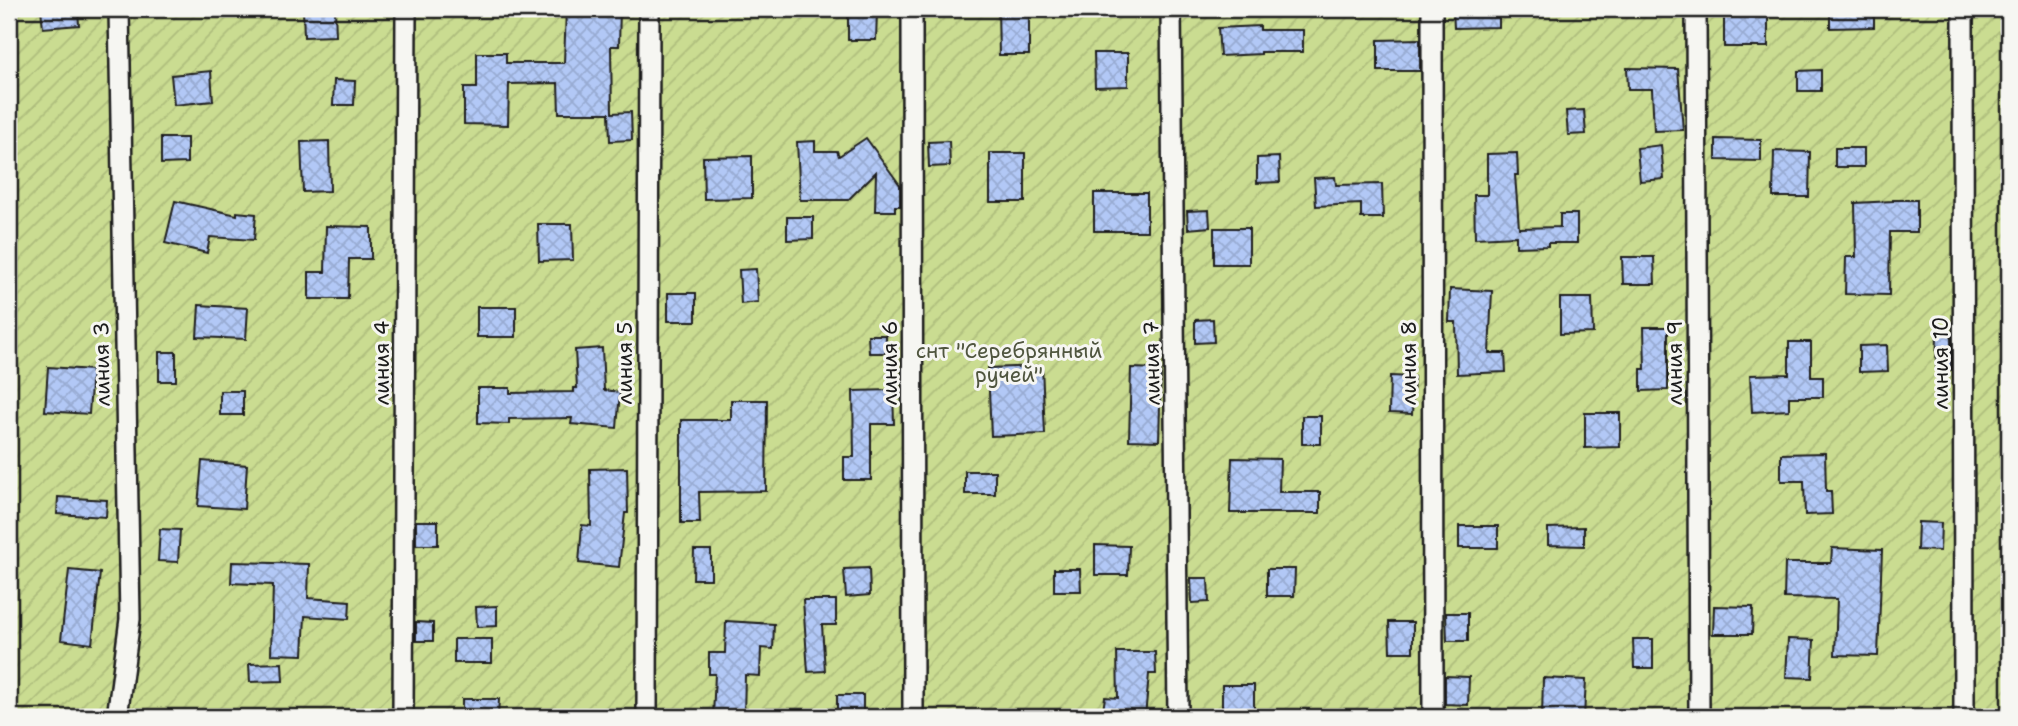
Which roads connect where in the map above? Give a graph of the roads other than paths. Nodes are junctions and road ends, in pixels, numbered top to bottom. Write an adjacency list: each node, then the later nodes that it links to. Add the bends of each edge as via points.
1 (119, 9): 9 (street, линия 3, via 130,619)
2 (406, 9): 10 (street, линия 4)
3 (649, 9): 11 (street, линия 5)
4 (912, 9): 12 (street, линия 6)
5 (1171, 9): 13 (street, линия 7)
6 (1432, 9): 14 (street, линия 8)
7 (1696, 9): 15 (street, линия 9)
8 (1963, 9): 16 (street, линия 10)
9 (117, 717)
10 (403, 717)
11 (647, 717)
12 (913, 717)
13 (1178, 717)
14 (1433, 717)
15 (1699, 717)
16 (1964, 717)

